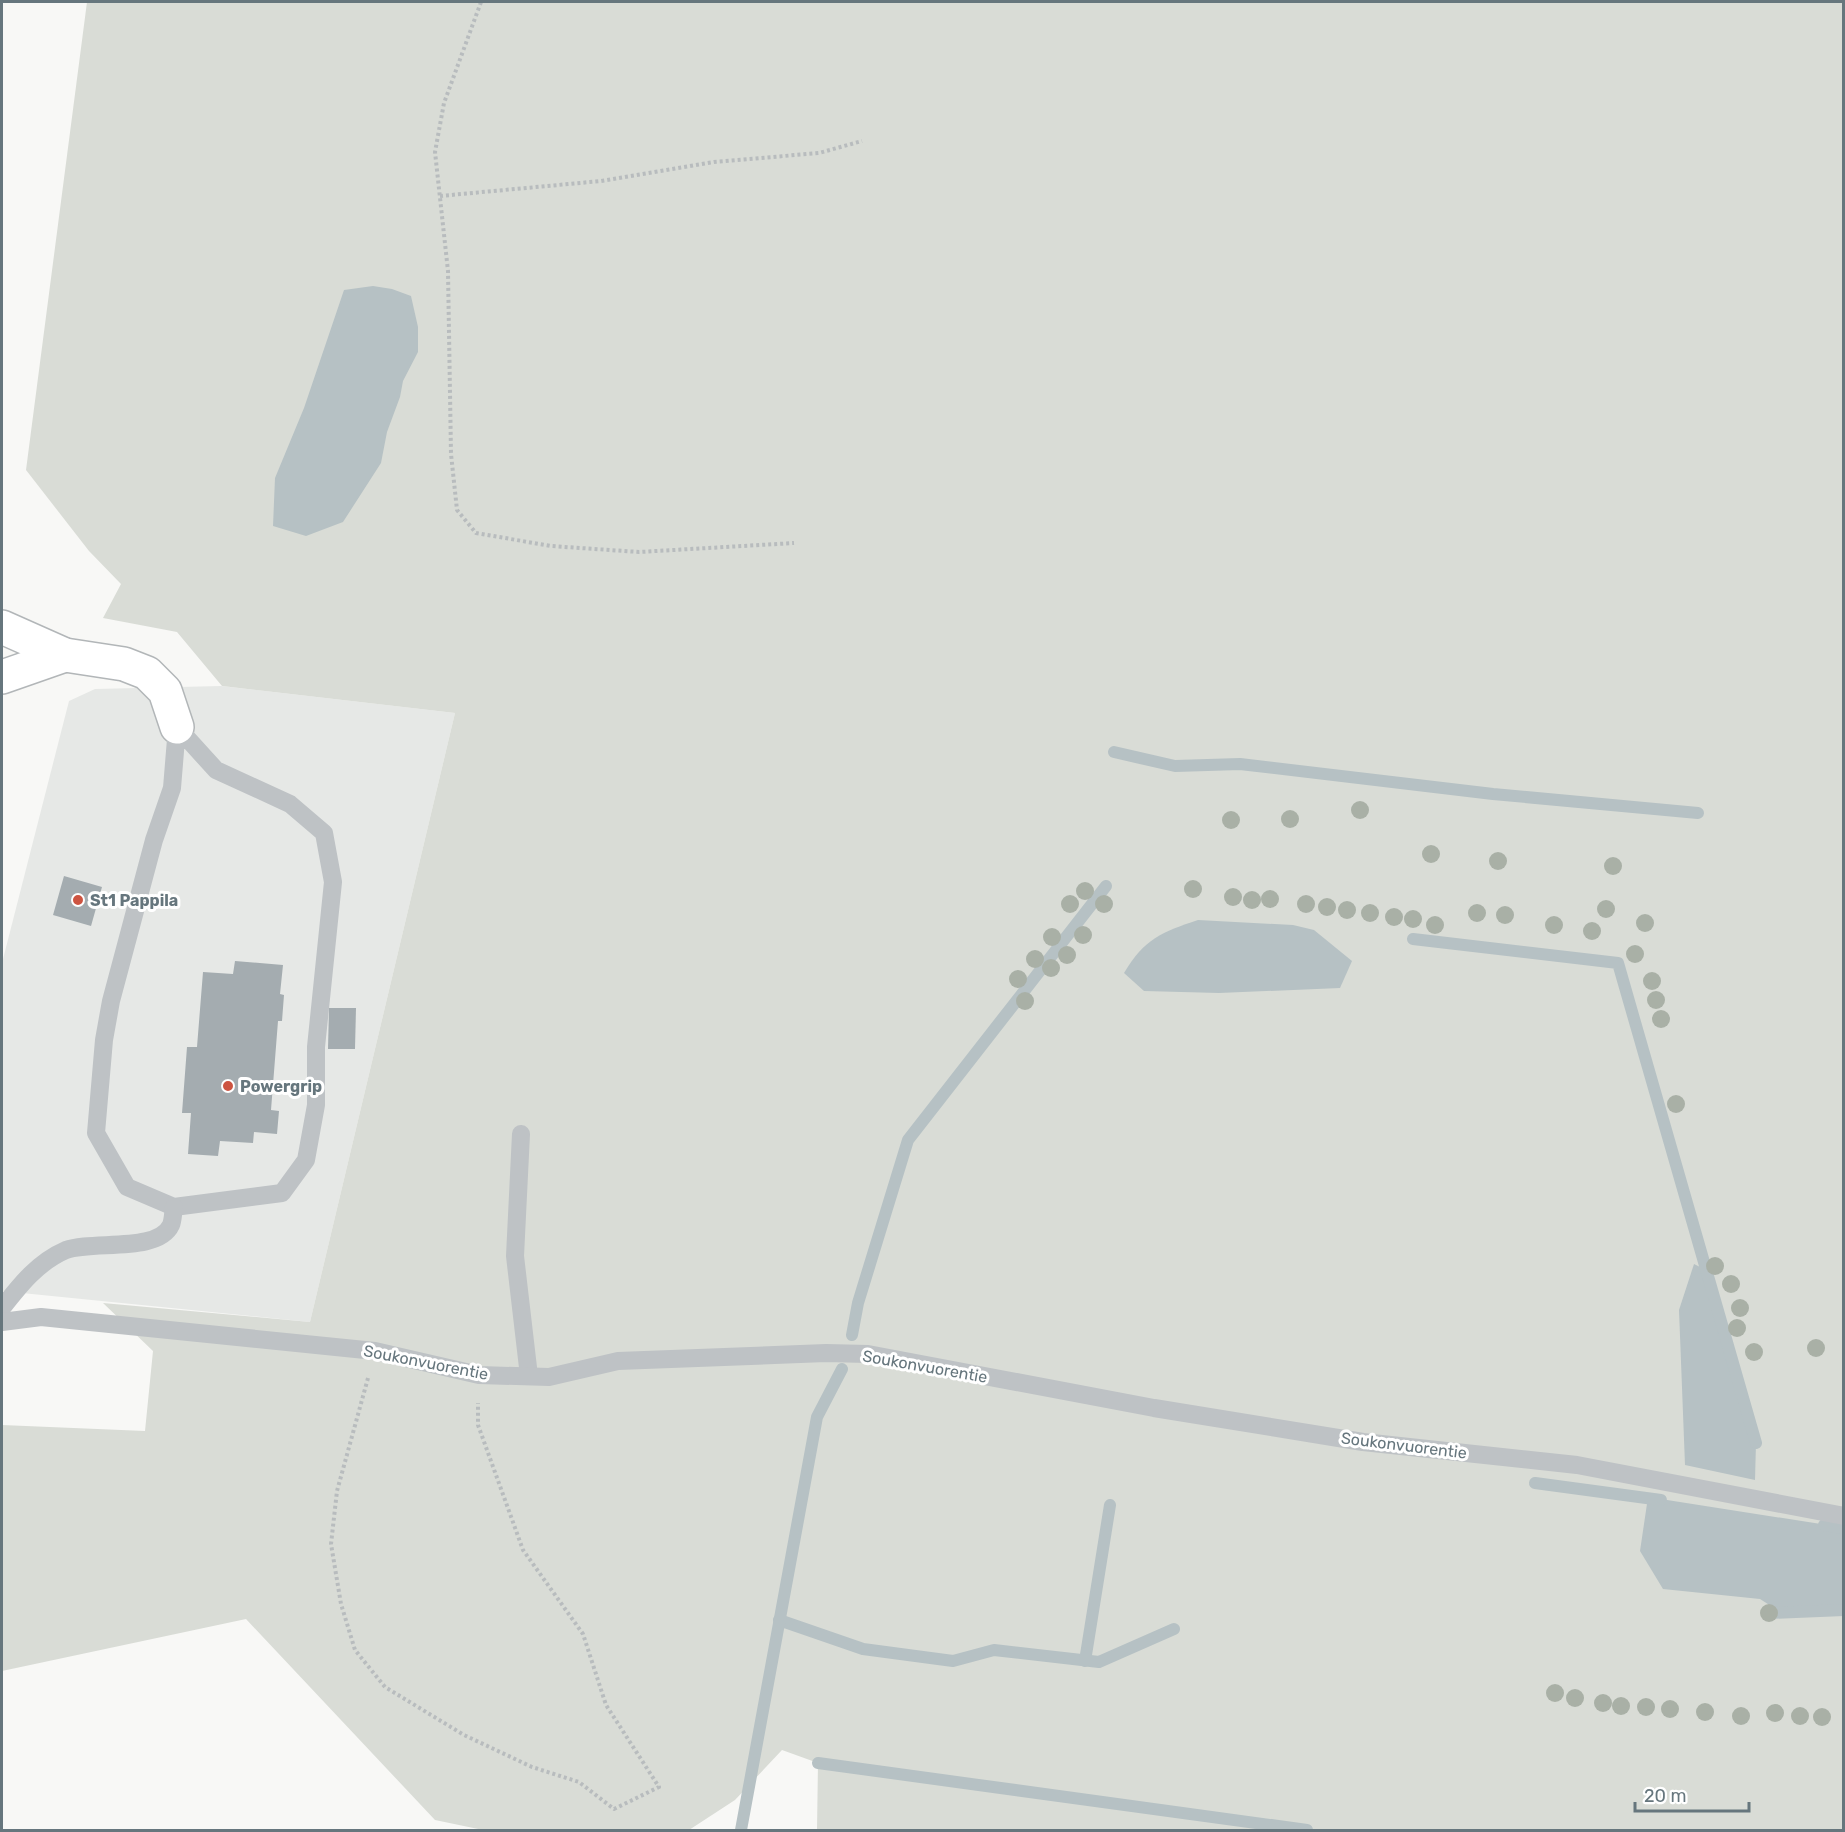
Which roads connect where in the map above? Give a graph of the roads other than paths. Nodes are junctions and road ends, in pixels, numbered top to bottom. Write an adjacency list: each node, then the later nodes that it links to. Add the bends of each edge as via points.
1 (2, 627): 2 (highway)
2 (65, 655): 3 (highway); 4 (highway, via 124,664 147,673 165,691)
3 (2, 678)
4 (177, 727): 6 (lane, via 172,788 111,1001 96,1133 127,1187); 6 (lane, via 216,770 290,804 324,833 333,882 316,1047 316,1106 306,1160 282,1193)
5 (521, 1134): 9 (lane, via 515,1256)
6 (174, 1207): 7 (lane, via 171,1226 161,1237 68,1250 47,1260 24,1280)
7 (2, 1308)
8 (2, 1322): 9 (lane, Soukonvuorentie, via 41,1317 375,1351 478,1375)
9 (529, 1376): 10 (lane, Soukonvuorentie, via 549,1377 618,1361 868,1354 1154,1408 1363,1442 1577,1465)
10 (1844, 1516)

